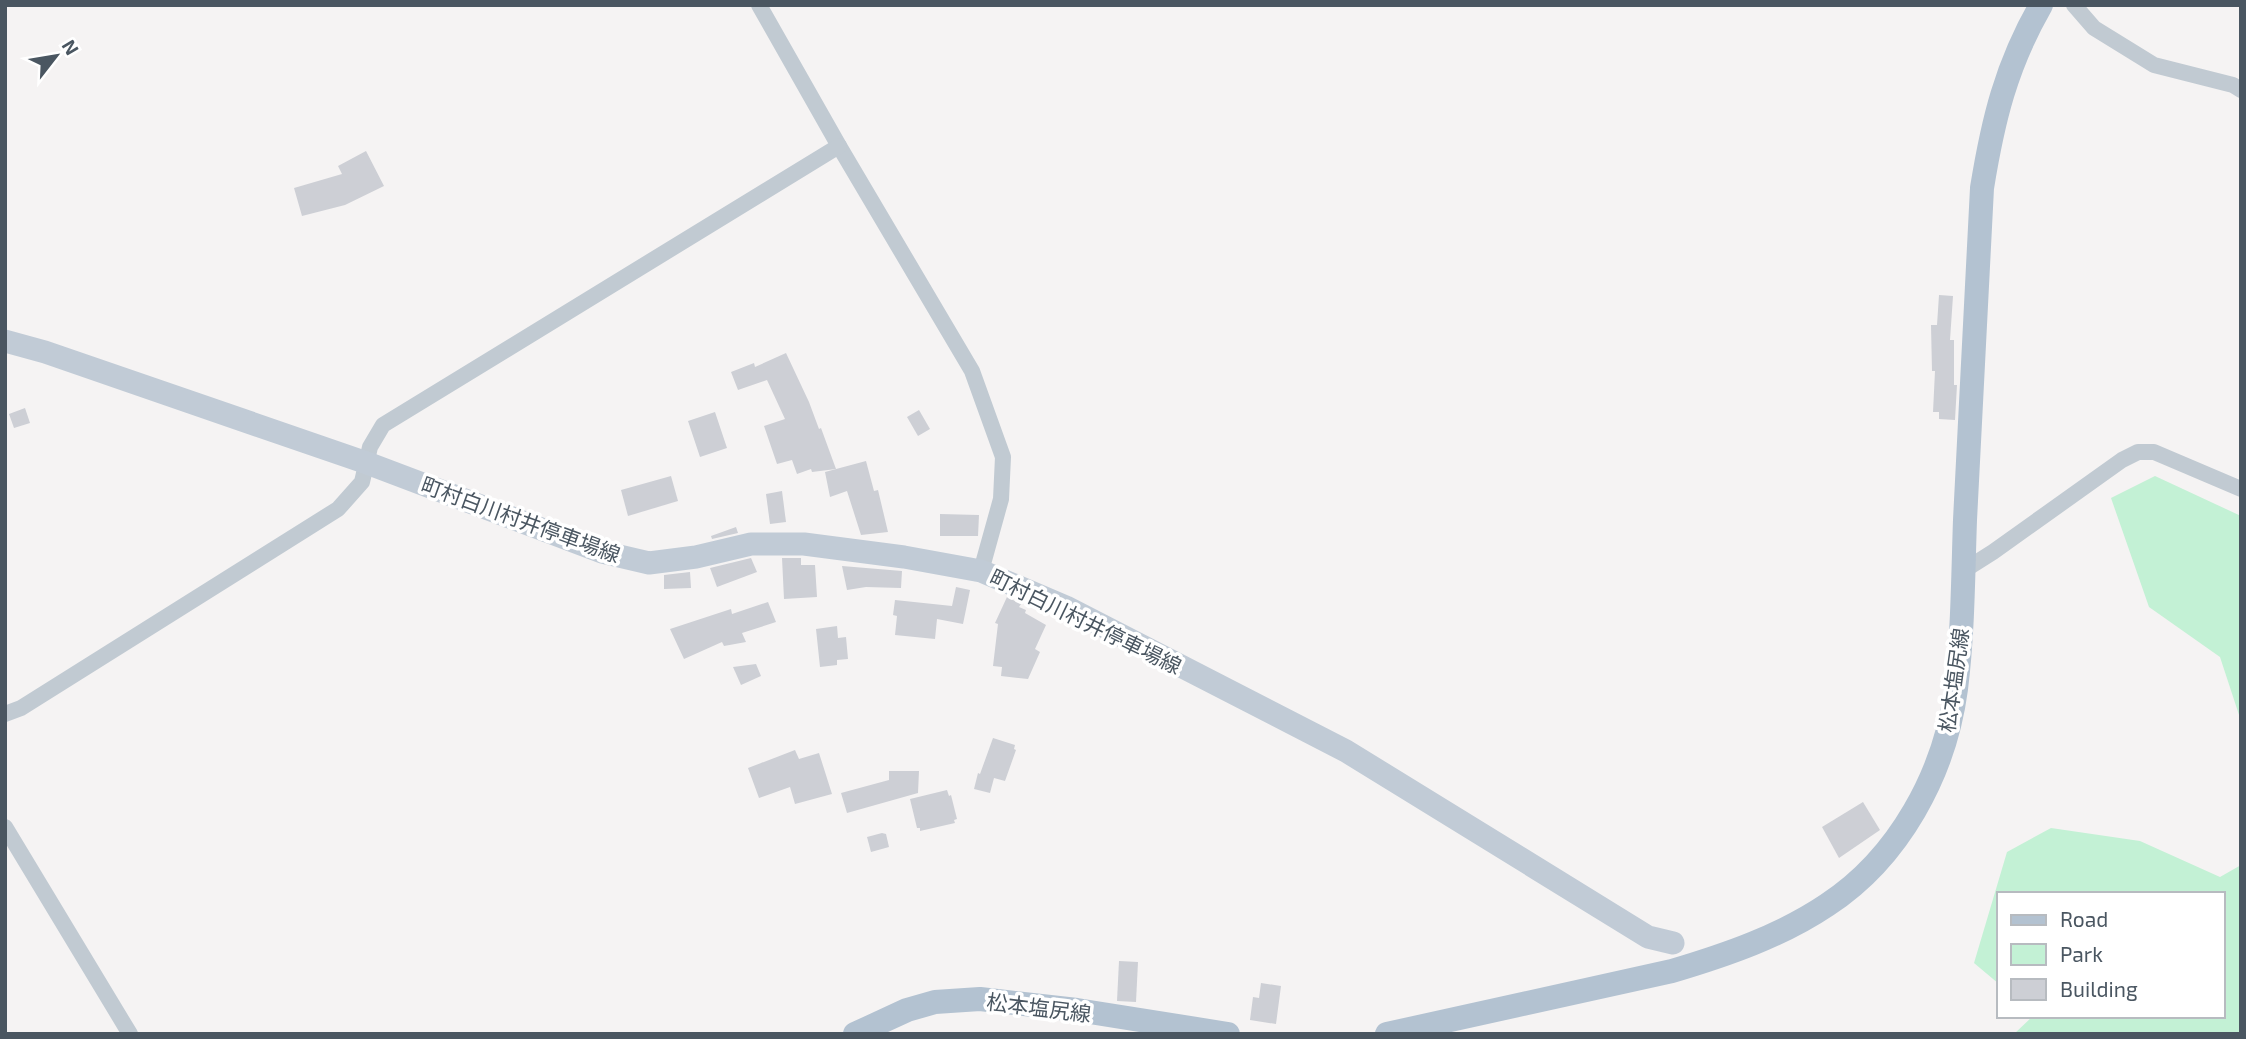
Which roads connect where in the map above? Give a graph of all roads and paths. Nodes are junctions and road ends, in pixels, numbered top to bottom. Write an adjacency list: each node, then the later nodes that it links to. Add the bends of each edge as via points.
1 (759, 5): 5 (street)
2 (2042, 5): 10 (main road, 松本塩尻線, via 2009,71 1992,126 1982,188)
3 (2074, 5): 4 (street, via 2094,28 2154,65)
4 (2241, 90)
5 (839, 146): 7 (street, via 383,425); 9 (street, via 972,371 1003,457 1001,499)
6 (5, 341): 7 (main road, 町村白川村井停車場線)
7 (367, 463): 9 (main road, 町村白川村井停車場線, via 602,552 649,563 751,544 804,544); 11 (street, via 362,482 338,509)
8 (2241, 489): 10 (street, via 2154,452 2138,452)
9 (981, 571): 13 (main road, 町村白川村井停車場線, via 1066,607 1346,751 1648,937)
10 (1963, 571): 17 (main road, 松本塩尻線, via 1956,690 1931,780 1908,823 1871,868 1839,896 1779,933 1703,962)
11 (5, 714)
12 (5, 827): 14 (street)
13 (1673, 943)
14 (130, 1034)
15 (855, 1034): 16 (main road, 松本塩尻線, via 935,1002 980,999)
16 (1228, 1034)
17 (1387, 1034)

